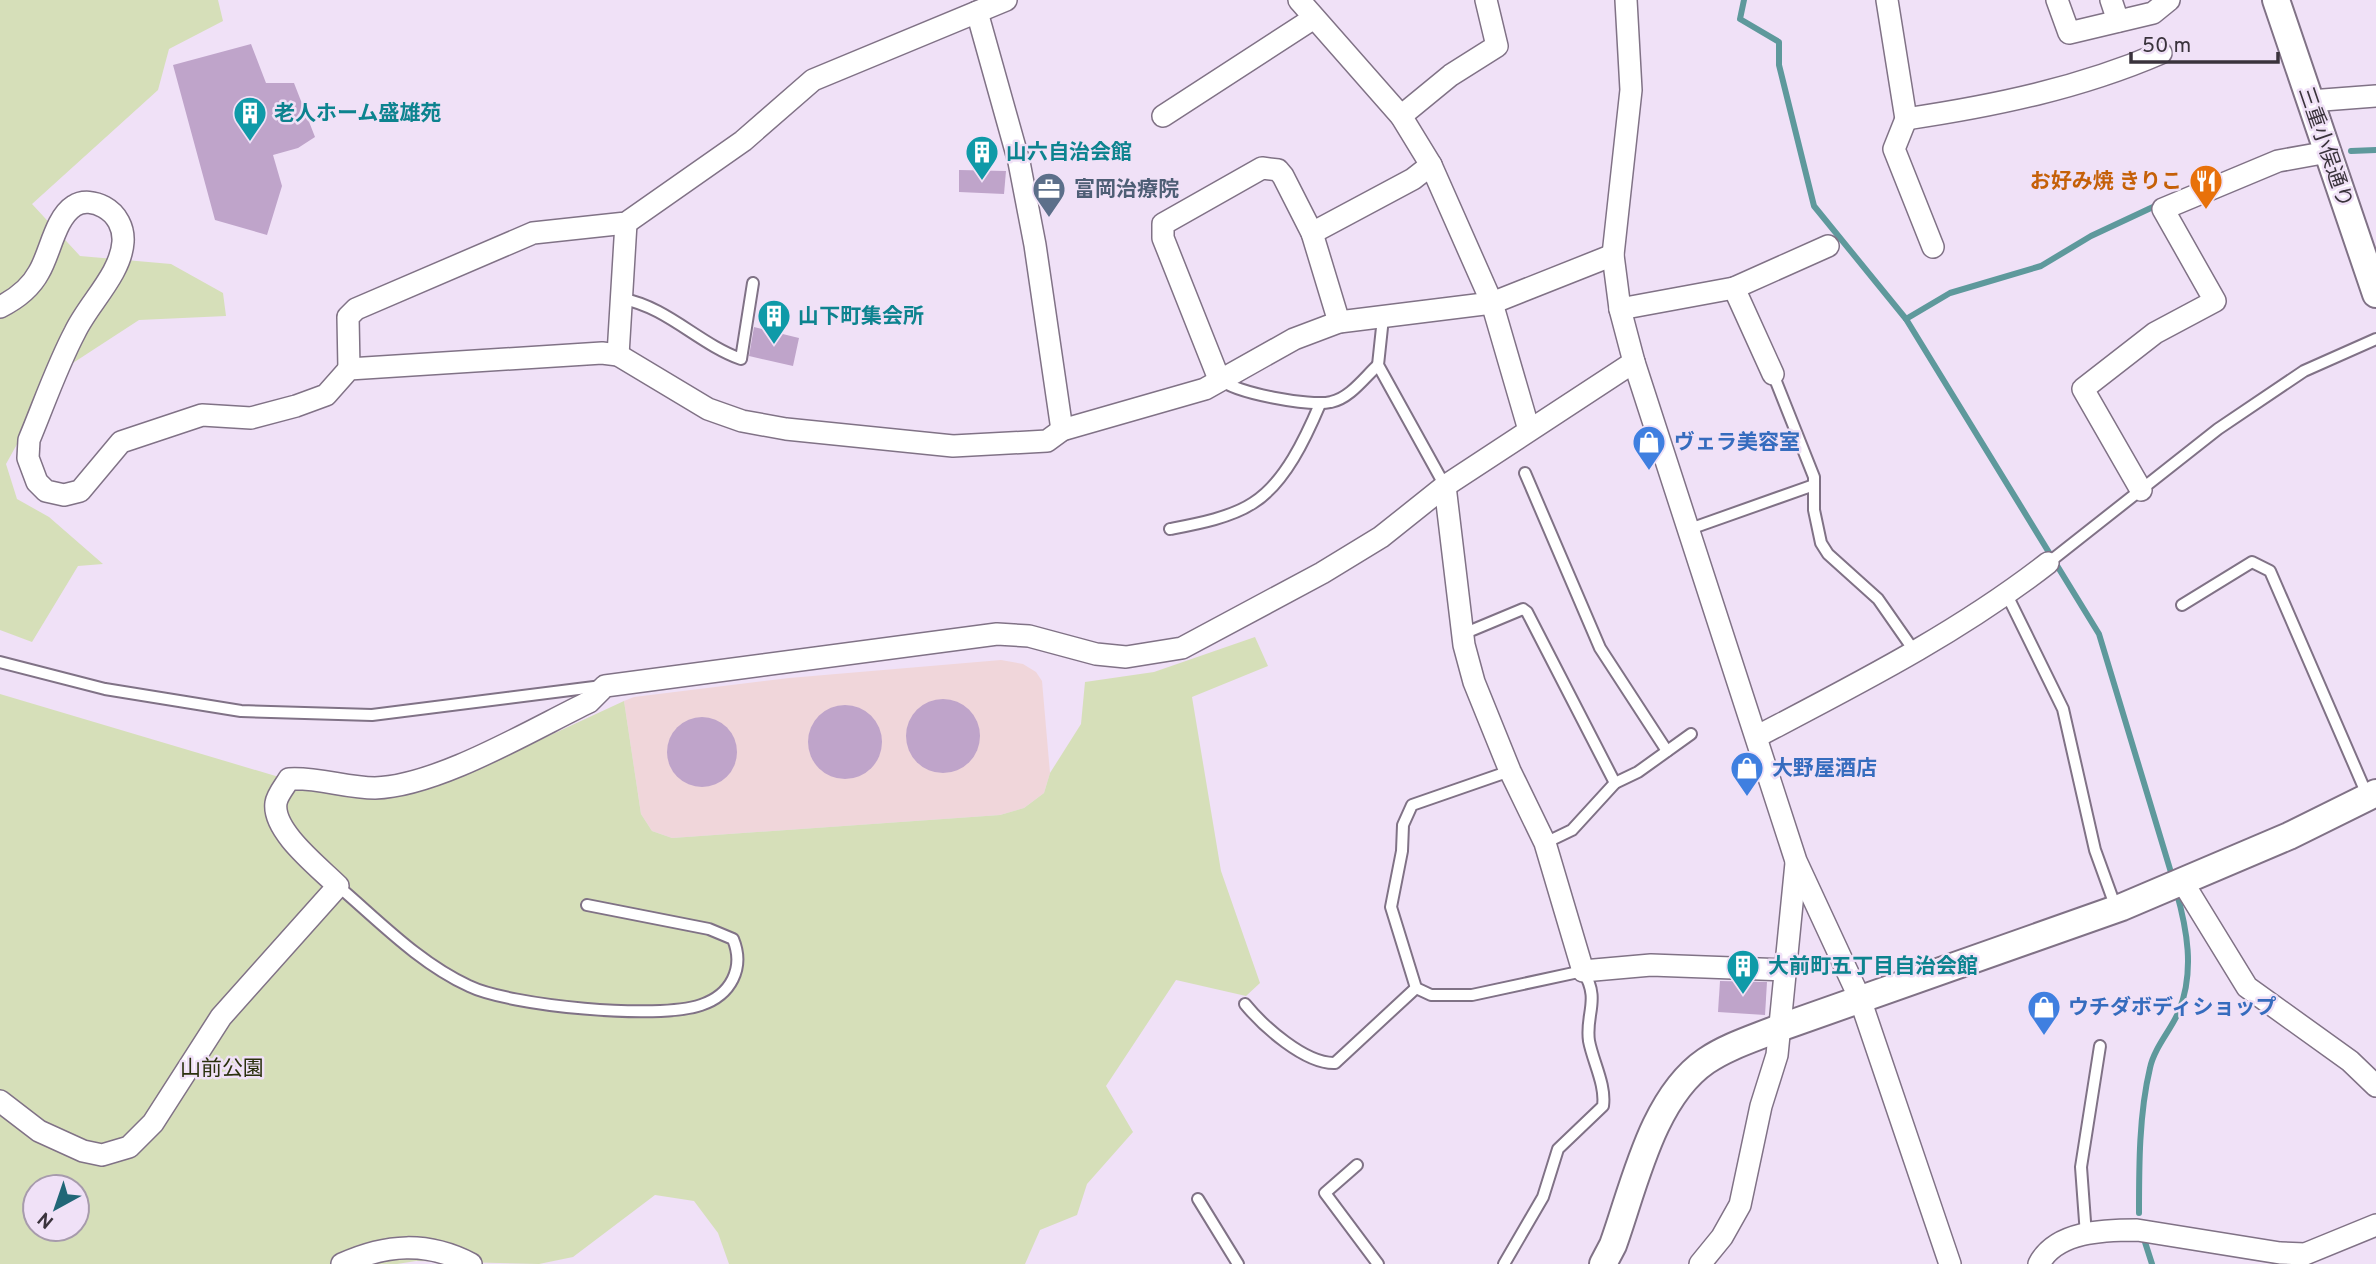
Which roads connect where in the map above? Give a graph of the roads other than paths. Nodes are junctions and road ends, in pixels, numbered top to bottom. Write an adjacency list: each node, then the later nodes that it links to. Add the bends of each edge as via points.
1 (1006, 0): 10 (street)
2 (1299, 0): 11 (street)
3 (1486, 0): 17 (street, via 1497,46 1451,75)
4 (1626, 0): 25 (street, via 1631,90)
5 (1887, 0): 18 (street)
6 (2057, 0): 12 (street, via 2068,33)
7 (2111, 0): 12 (street)
8 (2169, 0): 12 (street, via 2153,13)
9 (2276, 0): 15 (street, 三重小俣通り)
10 (977, 12): 21 (street, via 813,80 743,142); 43 (street, via 1021,174)
11 (1314, 18): 16 (street); 17 (street)
12 (2118, 21)
13 (2161, 53): 18 (street, via 2000,105)
14 (2376, 96): 15 (street)
15 (2310, 101): 19 (street, 三重小俣通り)
16 (1163, 116)
17 (1401, 116): 20 (street)
18 (1906, 119): 24 (street, via 1894,149)
19 (2328, 152): 28 (street, 三重小俣通り); 48 (street, via 2278,161 2163,209 2215,301 2155,333 2083,389)
20 (1431, 165): 22 (street); 30 (street)
21 (626, 222): 29 (street); 39 (street, via 533,233 356,309 348,317)
22 (1312, 233): 34 (street); 41 (street, via 1283,176 1270,168 1262,168 1163,224 1163,239)
23 (1828, 246): 27 (street)
24 (1933, 247)
25 (1613, 255): 30 (street); 32 (street)
26 (753, 283): 29 (lane, via 741,359 698,339 651,307)
27 (1734, 288): 32 (street); 40 (street)
28 (2376, 294)
29 (623, 299): 36 (street)
30 (1492, 303): 33 (street); 44 (street)
31 (0, 307): 39 (street, via 19,297 38,275 72,207 97,203 111,210 119,220 123,244 116,265 74,332 29,440 28,458 37,482 46,491 64,495 80,491 121,442 202,415 251,418 296,406 326,395)
32 (1620, 309): 37 (street)
33 (1383, 318): 34 (street); 38 (lane)
34 (1339, 322): 41 (street, via 1294,339)
35 (2376, 339): 48 (lane, via 2304,371 2218,429)
36 (618, 355): 39 (street); 43 (street, via 716,412 786,429 953,446 1041,442)
37 (1634, 362): 44 (street); 50 (street)
38 (1378, 365): 42 (lane, via 1348,394); 47 (lane)
39 (349, 369)
40 (1773, 374): 46 (lane)
41 (1219, 379): 42 (lane, via 1235,389); 43 (street, via 1205,389)
42 (1320, 404): 49 (lane, via 1298,449 1257,501)
43 (1062, 430)
44 (1529, 430): 47 (street)
45 (1525, 473): 60 (lane, via 1600,648)
46 (1814, 485): 50 (lane); 55 (lane, via 1821,543 1878,599)
47 (1445, 486): 54 (street); 57 (street, via 1381,537 1182,648 1126,657 997,634)
48 (2141, 490): 51 (lane)
49 (1170, 529)
50 (1687, 530): 59 (street)
51 (2048, 563): 52 (street)
52 (2007, 595): 55 (street); 69 (lane, via 2063,709 2095,850)
53 (2182, 605): 63 (lane, via 2252,562 2270,570)
54 (1463, 634): 61 (street, via 1474,682); 62 (lane, via 1523,609 1527,612)
55 (1916, 653): 59 (street)
56 (0, 662): 57 (lane, via 105,689 241,711 372,715)
57 (605, 686): 67 (street, via 589,702 414,782 375,788 289,779 276,801 276,816 285,833)
58 (1691, 734): 60 (lane)
59 (1758, 736): 65 (street)
60 (1667, 751): 62 (lane)
61 (1510, 771): 64 (street); 72 (lane, via 1421,801 1407,814 1391,907)
62 (1615, 783): 64 (lane, via 1572,830)
63 (2372, 795): 66 (street)
64 (1545, 843): 71 (street)
65 (1797, 861): 70 (street); 73 (street)
66 (2182, 881): 69 (street); 77 (street, via 2247,987 2350,1061)
67 (338, 886): 68 (lane, via 435,969 472,988 558,1007 680,1010 702,1005 730,987 740,956 733,939 709,929); 78 (street, via 221,1017 153,1123 130,1147 102,1155 83,1151 39,1131)
68 (587, 905)
69 (2117, 909): 73 (street)
70 (1786, 970): 71 (street, via 1651,965); 75 (street)
71 (1583, 971): 72 (lane, via 1472,995 1432,995); 87 (lane, via 1589,981 1593,1009 1589,1039 1603,1106 1558,1149 1543,1197)
72 (1416, 988): 74 (lane, via 1335,1063 1323,1064 1265,1028)
73 (1860, 999): 75 (street); 90 (street)
74 (1245, 1004)
75 (1779, 1028): 88 (street, via 1732,1047 1686,1079 1659,1116); 89 (street, via 1777,1055 1740,1205)
76 (2100, 1046): 82 (lane, via 2081,1167)
77 (2376, 1086)
78 (0, 1101)
79 (1357, 1165): 86 (lane, via 1325,1193)
80 (1198, 1199): 85 (lane)
81 (2376, 1225): 82 (street, via 2305,1254 2280,1254 2137,1230)
82 (2086, 1235): 91 (street, via 2057,1243)
83 (342, 1264): 84 (street, via 372,1250 416,1247)
84 (471, 1264)
85 (1238, 1264)
86 (1378, 1264)
87 (1504, 1264)
88 (1603, 1264)
89 (1700, 1264)
90 (1950, 1264)
91 (2039, 1264)

